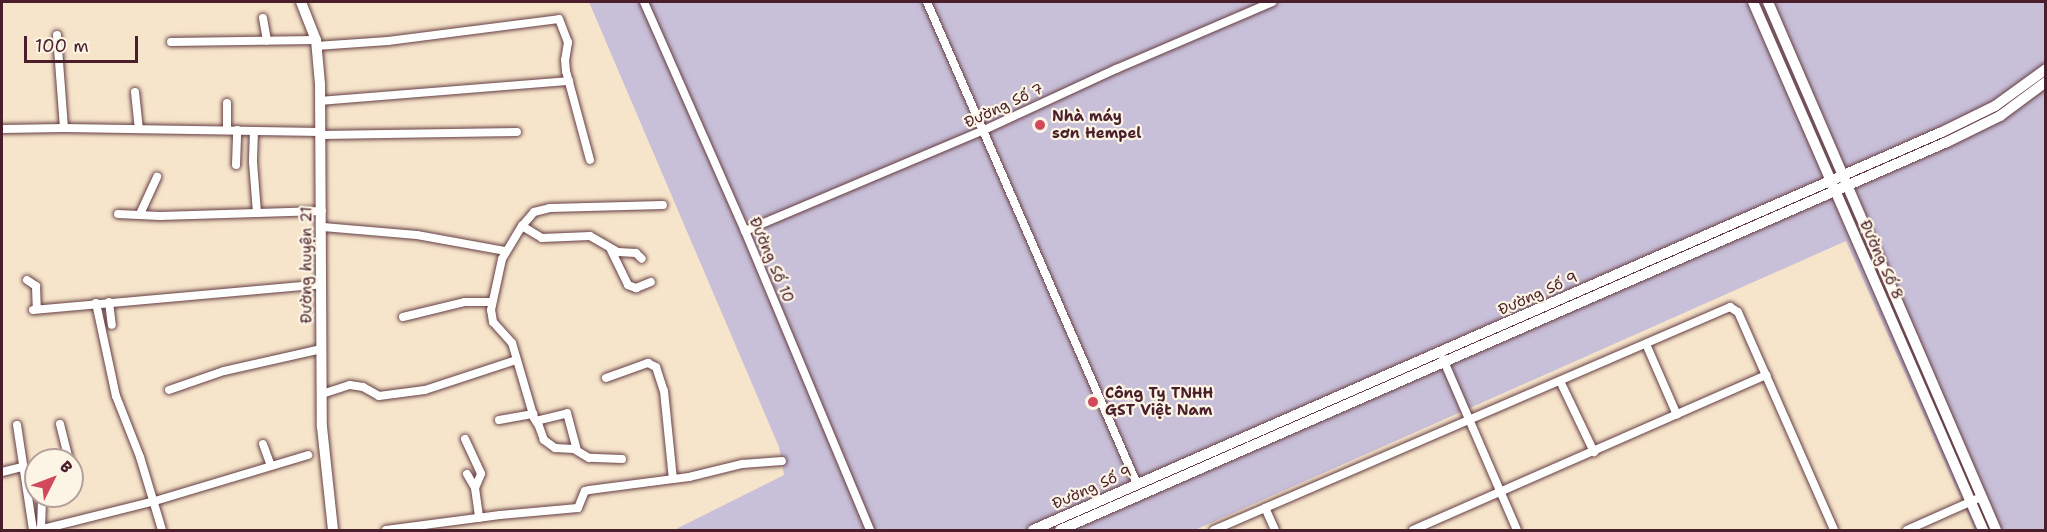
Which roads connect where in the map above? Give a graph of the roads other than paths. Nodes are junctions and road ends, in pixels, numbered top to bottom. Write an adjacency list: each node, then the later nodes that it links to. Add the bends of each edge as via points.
1 (301, 2): 11 (street, Đường huyện 21)
2 (644, 2): 39 (street, Đường Số 10)
3 (927, 2): 24 (street)
4 (1272, 2): 24 (street, Đường Số 7)
5 (1753, 2): 31 (street, Đường Số 8)
6 (1768, 2): 30 (street, Đường Số 8)
7 (263, 18): 9 (street)
8 (57, 35): 18 (street)
9 (267, 41): 10 (street); 11 (street)
10 (171, 42)
11 (316, 43): 13 (street, via 387,41 557,18 568,42 565,60); 16 (street, Đường huyện 21)
12 (2046, 69): 30 (street, Đường Số 9, via 1995,106)
13 (569, 81): 16 (street); 27 (street)
14 (2046, 82): 30 (street, Đường Số 9, via 2000,116)
15 (135, 92): 20 (street)
16 (320, 101): 26 (street, Đường huyện 21)
17 (227, 103): 21 (street)
18 (64, 128): 19 (street); 20 (street)
19 (2, 129)
20 (139, 129): 21 (street)
21 (227, 130): 22 (street)
22 (237, 130): 23 (street); 28 (street)
23 (254, 131): 26 (street); 34 (street)
24 (982, 131): 39 (street, Đường Số 7); 79 (street)
25 (517, 132): 26 (street)
26 (321, 133): 33 (street, Đường huyện 21)
27 (590, 160)
28 (236, 165)
29 (157, 177): 36 (street)
30 (1844, 179): 31 (street, Đường Số 9); 82 (street, Đường Số 8)
31 (1833, 187): 53 (street, Đường Số 9); 84 (street, Đường Số 8)
32 (663, 205): 37 (street, via 550,208 534,212)
33 (322, 211): 34 (street); 38 (street, Đường huyện 21)
34 (257, 213): 36 (street)
35 (118, 214): 36 (street)
36 (140, 214)
37 (522, 225): 40 (street, via 537,237 590,237); 41 (street)
38 (322, 227): 41 (street, via 417,235); 45 (street, Đường huyện 21)
39 (745, 231): 93 (street, Đường Số 10)
40 (611, 249): 42 (street, via 636,253); 44 (street, via 628,285 636,288)
41 (505, 251): 47 (street)
42 (642, 259)
43 (27, 280): 48 (street, via 36,286 35,310)
44 (651, 282)
45 (322, 284): 46 (street); 52 (street, Đường huyện 21)
46 (110, 302): 48 (street); 50 (street)
47 (492, 302): 49 (street, via 465,302); 54 (street, via 493,322 509,338)
48 (96, 303): 83 (street, via 116,396)
49 (403, 317)
50 (112, 325)
51 (1646, 344): 55 (street, via 1730,307 1738,312); 57 (street); 60 (street)
52 (322, 349): 58 (street, via 224,371); 59 (street, Đường huyện 21)
53 (1443, 358): 63 (street); 79 (street, Đường Số 9); 95 (street, Đường Số 9)
54 (516, 360): 59 (street, via 425,390 379,396 350,385); 61 (street)
55 (1766, 375): 60 (street); 100 (street)
56 (606, 378): 78 (street, via 648,363 656,367 664,392)
57 (1560, 381): 63 (street); 70 (street)
58 (169, 390)
59 (322, 394): 90 (street, Đường huyện 21)
60 (1677, 415): 70 (street)
61 (534, 417): 62 (street); 69 (street, via 550,446); 69 (street, via 567,413)
62 (499, 420)
63 (1470, 420): 81 (street); 86 (street)
64 (60, 424): 68 (street)
65 (17, 425): 75 (street)
66 (465, 439): 80 (street, via 482,474)
67 (263, 444): 74 (street)
68 (66, 448)
69 (577, 450): 72 (street, via 597,460)
70 (1594, 452): 81 (street)
71 (308, 455): 74 (street)
72 (622, 459)
73 (782, 461): 78 (street, via 741,464)
74 (271, 466): 83 (street)
75 (22, 467): 76 (street); 88 (street)
76 (2, 472)
77 (467, 474): 80 (street)
78 (674, 479): 87 (street, via 585,491 578,508)
79 (1137, 484): 94 (street, Đường Số 9)
80 (476, 488): 87 (street)
81 (1501, 492): 98 (street); 99 (street)
82 (1982, 497): 84 (street); 103 (street, Đường Số 8)
83 (155, 501): 88 (street); 89 (street)
84 (1970, 501): 101 (street); 102 (street, Đường Số 8)
85 (41, 508): 88 (street)
86 (1265, 508): 96 (street); 97 (street)
87 (476, 519): 91 (street); 92 (street)
88 (38, 530)
89 (162, 531)
90 (333, 531)
91 (386, 531)
92 (475, 531)
93 (870, 531)
94 (1034, 531)
95 (1060, 531)
96 (1214, 531)
97 (1275, 531)
98 (1413, 531)
99 (1517, 531)
100 (1834, 531)
101 (1907, 531)
102 (1983, 531)
103 (1996, 531)

